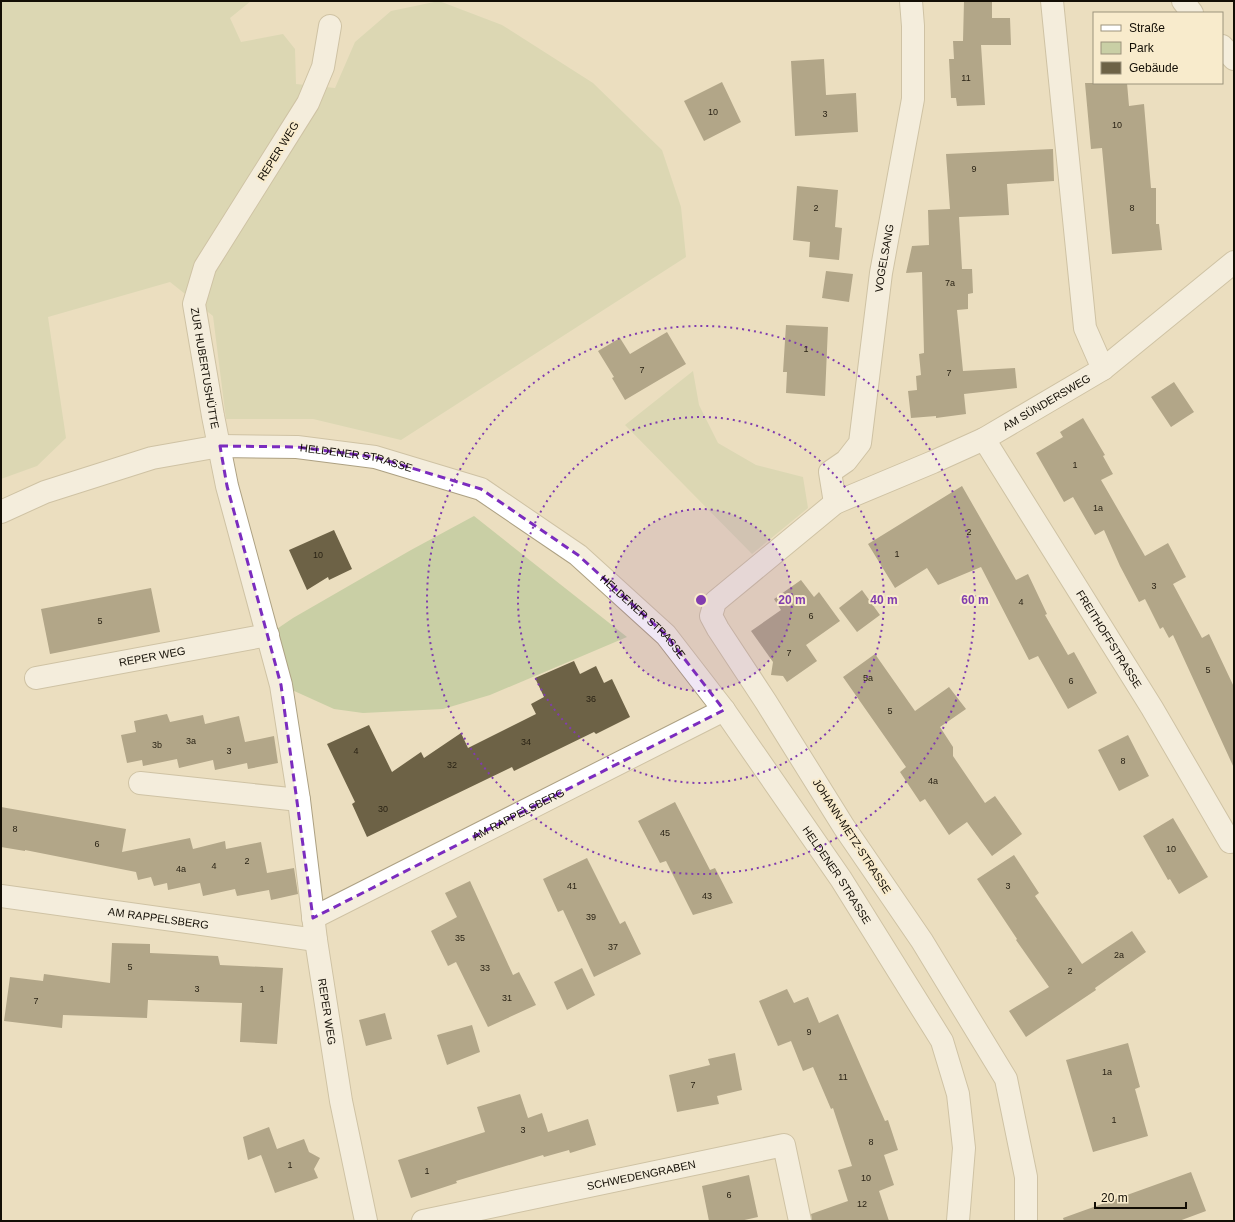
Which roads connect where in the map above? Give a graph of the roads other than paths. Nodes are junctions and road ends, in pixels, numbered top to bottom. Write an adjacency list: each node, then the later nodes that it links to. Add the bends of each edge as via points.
1 (911, 1): 13 (street, VOGELSANG, via 913,99 881,273 860,443 846,461 830,472)
2 (1052, 1): 10 (street, via 1085,328)
3 (1183, 1): 4 (street)
4 (1191, 12)
5 (330, 26): 9 (street, REPER WEG, via 323,67 308,104)
6 (1223, 47): 7 (street)
7 (1234, 59)
8 (1234, 262): 10 (street, AM SÜNDERSWEG)
9 (206, 267): 12 (street, ZUR HUBERTUSHÜTTE, via 194,304)
10 (1103, 369): 11 (street, AM SÜNDERSWEG)
11 (984, 438): 13 (street, AM SÜNDERSWEG); 20 (street, FREITHOFFSTRASSE, via 1152,708)
12 (220, 446): 14 (street, HELDENER STRASSE, via 152,458 45,492); 15 (street, REPER WEG, via 227,486); 17 (street, HELDENER STRASSE, via 297,447 375,457 481,489 578,555 666,634)
13 (835, 503): 28 (street, JOHANN-METZ-STRASSE, via 715,602 712,616 844,827 922,941 1006,1079 1026,1177)
14 (1, 512)
15 (268, 636): 16 (street, REPER WEG); 19 (street, REPER WEG, via 281,685)
16 (36, 678)
17 (724, 710): 22 (street, AM RAPPELSBERG); 27 (street, HELDENER STRASSE, via 841,879 942,1041 958,1094 964,1148)
18 (140, 783): 19 (street)
19 (298, 800): 22 (street, REPER WEG)
20 (1230, 842)
21 (1, 896): 23 (street, AM RAPPELSBERG)
22 (313, 918): 23 (street, REPER WEG)
23 (316, 940): 24 (street, REPER WEG, via 340,1101)
24 (366, 1221)
25 (423, 1221): 26 (street, SCHWEDENGRABEN, via 784,1145)
26 (800, 1221)
27 (958, 1221)
28 (1026, 1221)

